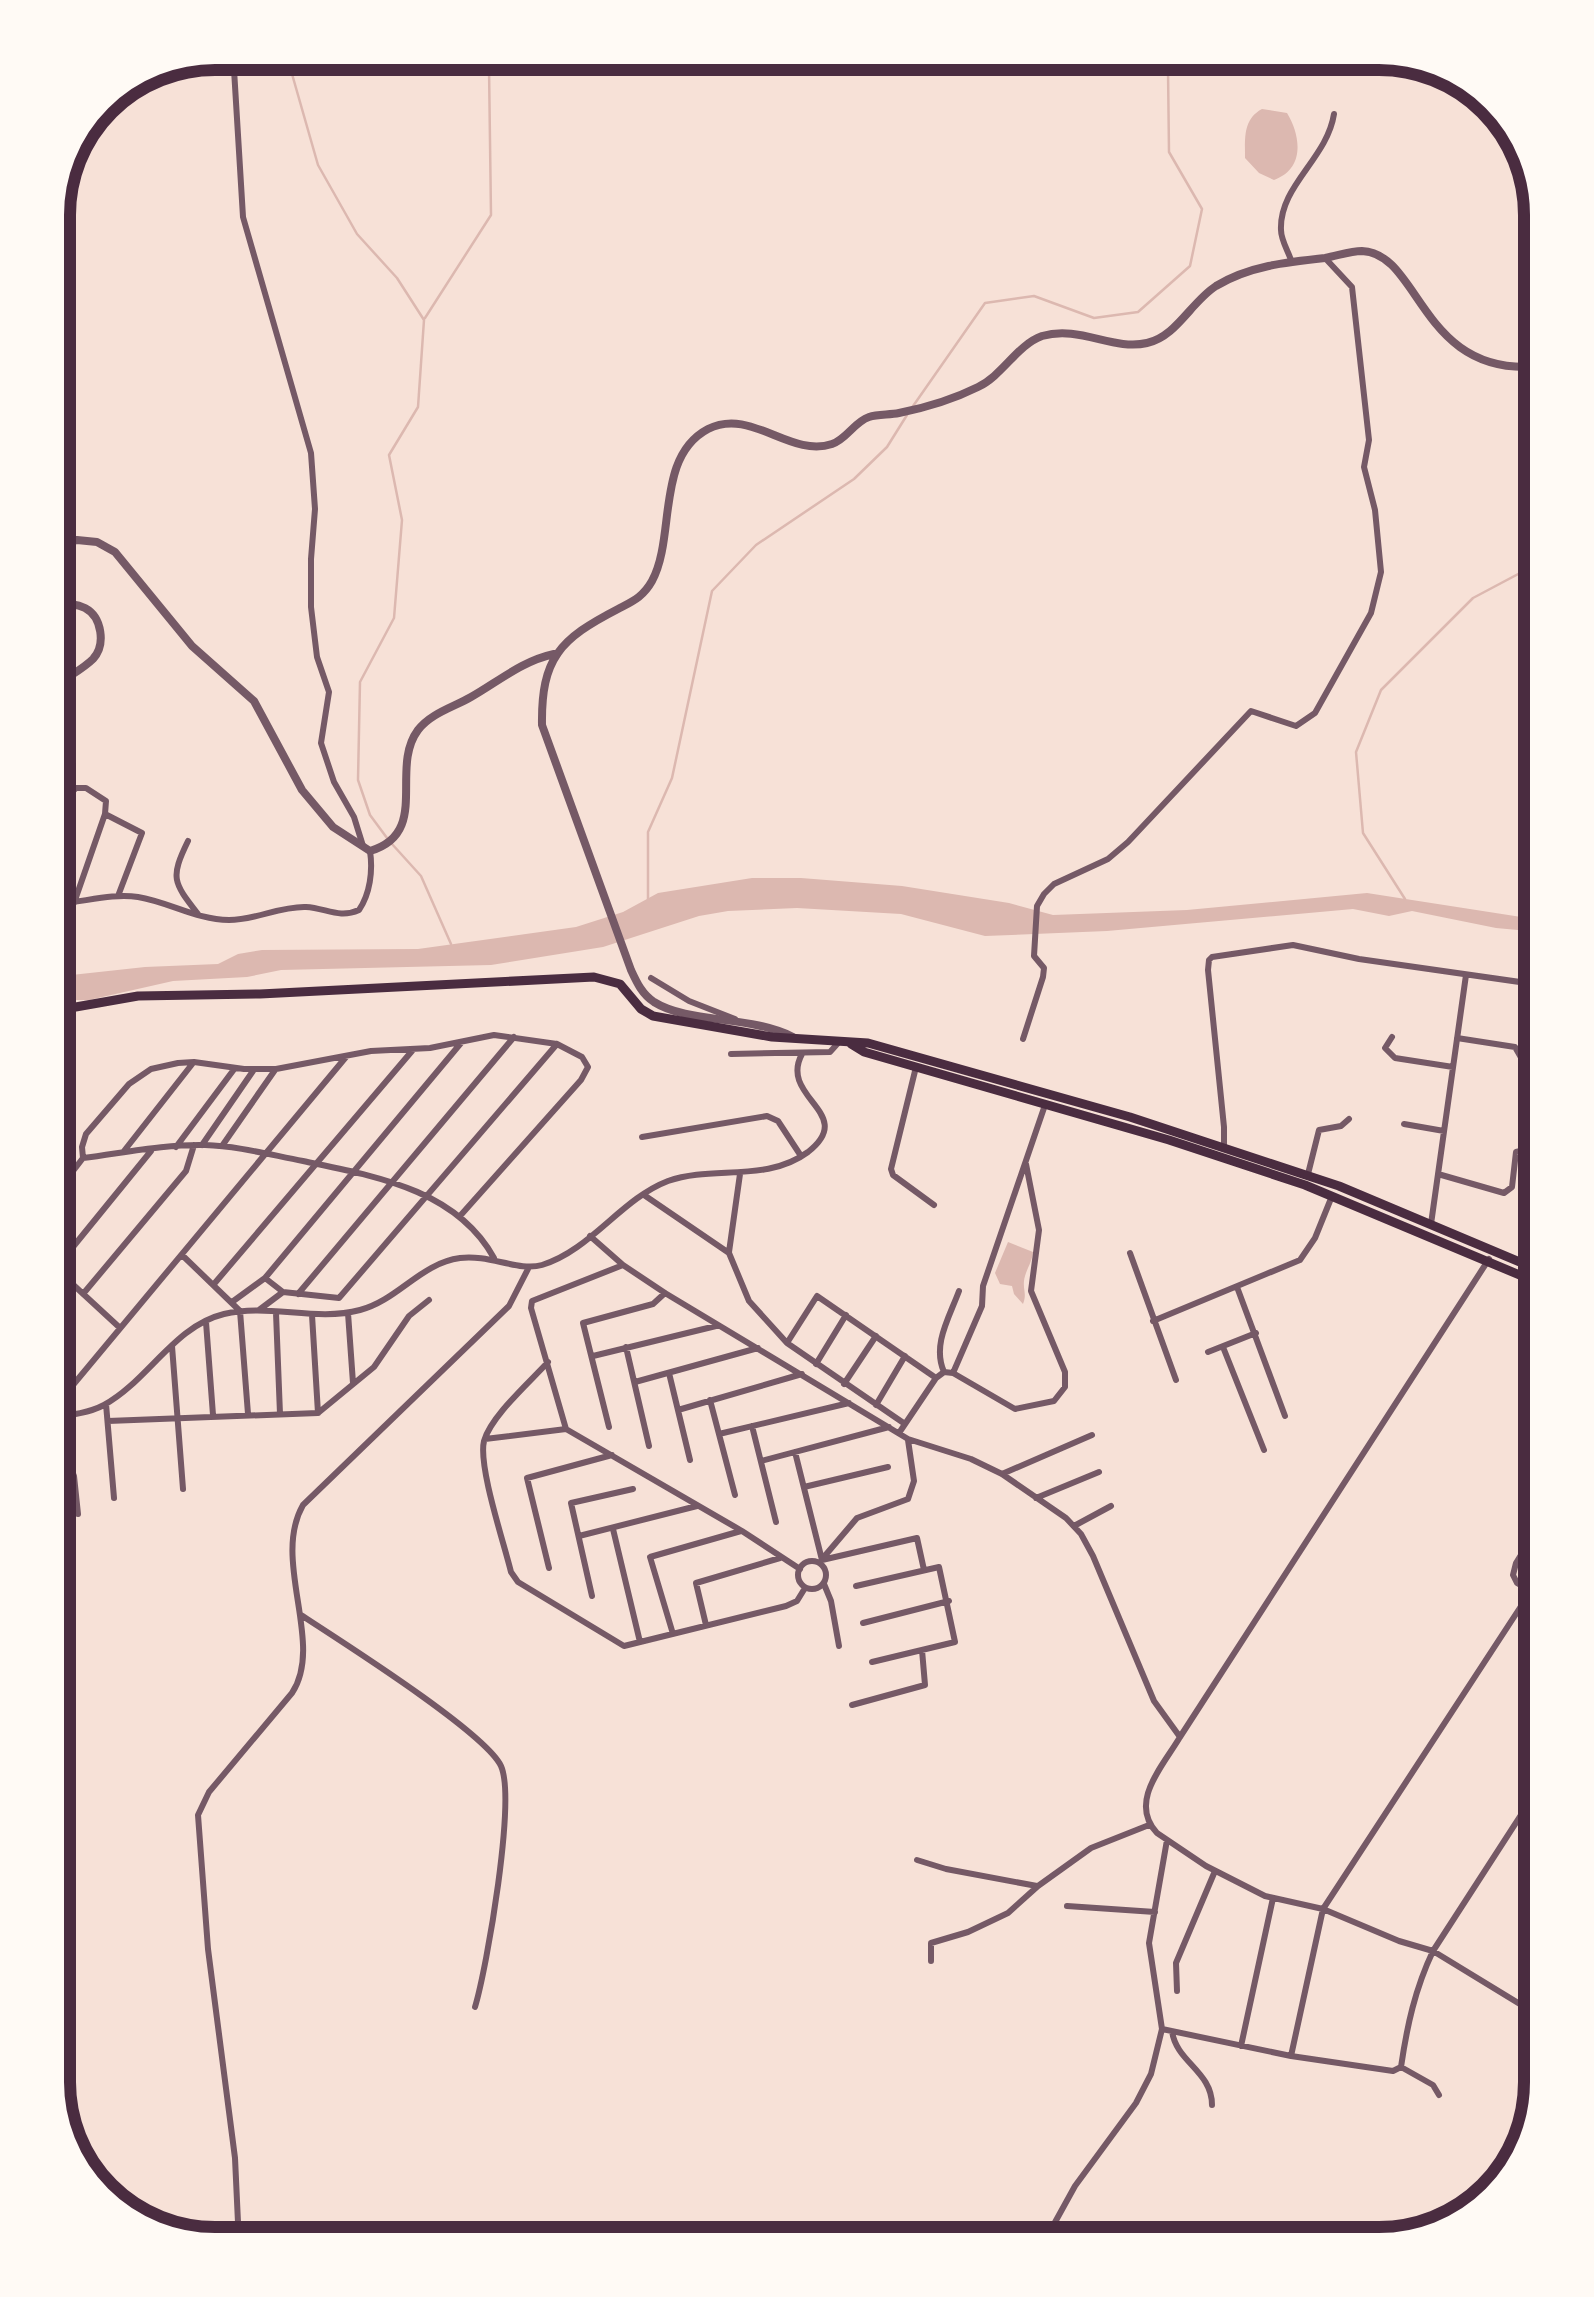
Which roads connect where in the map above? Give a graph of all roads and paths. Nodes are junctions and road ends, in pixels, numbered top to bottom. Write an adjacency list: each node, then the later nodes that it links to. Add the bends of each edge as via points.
1 (234, 70): 13 (street, via 243,218 311,453 311,607 329,692 321,743)
2 (1334, 114): 4 (street, via 1331,135 1283,210 1280,233)
3 (1325, 258): 4 (street); 5 (street, via 1361,251 1387,260 1460,348 1495,364); 26 (street, via 1352,287 1369,440 1364,467 1381,572 1372,613 1315,713 1296,726 1251,711 1128,842 1054,884 1037,906 1034,956 1044,968)
4 (1291, 260): 8 (street, via 1216,286 1164,336 1145,344 1065,331 1038,338 977,388 869,417 834,444 803,444 745,424 708,429 693,441 674,478 656,574 647,589)
5 (1524, 365)
6 (70, 542): 13 (street, via 96,542 114,552 192,646 254,701 302,790 333,827)
7 (70, 605): 9 (street, via 94,614 101,634 98,652)
8 (554, 654): 13 (street, via 515,668 419,729 396,839); 22 (street, via 542,725 631,970 644,994 664,1007)
9 (70, 676)
10 (70, 792): 11 (street, via 86,788 106,801)
11 (105, 814): 14 (street, via 142,833); 16 (street)
12 (188, 840): 17 (street, via 174,873)
13 (367, 848): 17 (street, via 372,864 366,898 352,914 310,907 233,920)
14 (118, 896): 16 (street); 17 (street)
15 (70, 903): 16 (street)
16 (74, 903)
17 (199, 916)
18 (1466, 975): 20 (street); 27 (street); 52 (street, via 1293,945 1212,956)
19 (651, 978): 22 (street)
20 (1524, 983)
21 (70, 1008): 25 (main road, via 138,996 594,977 620,984 654,1016)
22 (741, 1021): 25 (street)
23 (514, 1036): 28 (street); 30 (street); 64 (street)
24 (1392, 1036): 37 (street, via 1385,1048 1395,1058)
25 (793, 1037): 29 (main road)
26 (1023, 1038)
27 (1457, 1038): 37 (street); 41 (street, via 1515,1047 1524,1061)
28 (462, 1042): 31 (street); 59 (street)
29 (844, 1043): 33 (street, via 830,1052); 36 (main road); 52 (main road, via 868,1044)
30 (557, 1044): 65 (street); 69 (street, via 586,1061 585,1074)
31 (413, 1050): 34 (street); 57 (street)
32 (731, 1054): 33 (street)
33 (802, 1054): 55 (street, via 796,1080 821,1111 824,1126)
34 (347, 1056): 39 (street); 54 (street)
35 (194, 1062): 38 (street); 53 (street); 56 (street, via 140,1074 86,1134)
36 (916, 1067): 42 (main road); 68 (street, via 891,1169)
37 (1453, 1067): 45 (street)
38 (235, 1068): 40 (street); 49 (street)
39 (276, 1069): 40 (street); 48 (street)
40 (254, 1070): 47 (street)
41 (1522, 1078)
42 (1046, 1106): 52 (main road); 58 (street)
43 (1350, 1119): 61 (street, via 1318,1130)
44 (1404, 1124): 45 (street)
45 (1444, 1130): 62 (street)
46 (642, 1137): 55 (street, via 767,1116 778,1121)
47 (198, 1145): 48 (street); 49 (street); 92 (street, via 186,1170)
48 (222, 1146): 54 (street)
49 (176, 1147): 50 (street)
50 (152, 1150): 53 (street); 72 (street)
51 (1524, 1150): 62 (street, via 1516,1152 1512,1187 1504,1192)
52 (1224, 1151): 61 (main road); 67 (main road)
53 (123, 1152): 56 (street)
54 (266, 1154): 57 (street); 75 (street)
55 (801, 1156): 60 (street)
56 (84, 1158): 63 (street)
57 (314, 1164): 59 (street); 85 (street)
58 (1026, 1164): 119 (street, via 982,1306); 119 (street, via 1039,1230 1031,1292 1066,1387 1054,1400 1016,1409)
59 (354, 1172): 64 (street); 83 (street)
60 (740, 1174): 66 (street, via 679,1178); 74 (street)
61 (1308, 1174): 70 (main road)
62 (1438, 1174): 70 (street)
63 (70, 1176)
64 (392, 1182): 65 (street); 93 (street)
65 (425, 1195): 69 (street); 93 (street, via 340,1298)
66 (644, 1195): 71 (street); 74 (street)
67 (1332, 1195): 78 (main road); 87 (street, via 1300,1260)
68 (934, 1205)
69 (460, 1216): 77 (street)
70 (1430, 1224): 73 (main road)
71 (590, 1236): 80 (street); 81 (street)
72 (70, 1248)
73 (1494, 1251): 78 (street); 79 (main road)
74 (729, 1253): 108 (street, via 758,1314)
75 (182, 1254): 85 (street); 105 (street)
76 (1130, 1254): 103 (street)
77 (494, 1258): 81 (street); 99 (street, via 446,1261 380,1304)
78 (1487, 1261): 82 (main road); 196 (street)
79 (1524, 1264)
80 (623, 1265): 91 (street); 116 (street, via 532,1301)
81 (528, 1267): 187 (street, via 509,1306 303,1505 293,1535)
82 (1524, 1276)
83 (265, 1278): 90 (street); 95 (street)
84 (70, 1283): 86 (street)
85 (214, 1284): 95 (street)
86 (74, 1287): 88 (street); 92 (street)
87 (1237, 1287): 103 (street); 106 (street)
88 (70, 1291)
89 (959, 1291): 119 (street, via 939,1347)
90 (283, 1292): 93 (street); 97 (street)
91 (665, 1293): 104 (street); 114 (street, via 653,1304 584,1322)
92 (83, 1294): 105 (street)
93 (298, 1294)
94 (429, 1300): 124 (street)
95 (232, 1302): 96 (street)
96 (240, 1311): 97 (street); 102 (street); 133 (street)
97 (258, 1311): 98 (street)
98 (276, 1313): 100 (street); 134 (street)
99 (348, 1313): 100 (street); 124 (street)
100 (312, 1315): 132 (street)
101 (846, 1316): 107 (street); 108 (street, via 817,1296); 117 (street)
102 (206, 1321): 109 (street); 136 (street)
103 (1153, 1321): 122 (street)
104 (718, 1326): 110 (street); 112 (street)
105 (119, 1327): 126 (street)
106 (1256, 1333): 111 (street); 137 (street)
107 (876, 1336): 115 (street); 125 (street)
108 (787, 1343): 117 (street)
109 (172, 1346): 129 (street); 138 (street)
110 (626, 1347): 114 (street); 123 (street)
111 (1223, 1347): 113 (street); 151 (street)
112 (758, 1348): 118 (street); 120 (street)
113 (1208, 1352)
114 (593, 1356): 141 (street)
115 (905, 1356): 121 (street); 130 (street)
116 (548, 1362): 144 (street); 148 (street)
117 (816, 1364): 125 (street)
118 (669, 1373): 123 (street); 131 (street)
119 (949, 1373): 121 (street)
120 (802, 1374): 127 (street); 128 (street)
121 (936, 1378): 140 (street)
122 (1176, 1380)
123 (634, 1382): 150 (street)
124 (352, 1384): 132 (street)
125 (844, 1384): 130 (street)
126 (70, 1388)
127 (710, 1400): 131 (street); 145 (street)
128 (849, 1403): 142 (street); 143 (street)
129 (106, 1404): 135 (street); 139 (street)
130 (876, 1405): 140 (street)
131 (678, 1410): 154 (street)
132 (318, 1413): 134 (street)
133 (248, 1414): 134 (street); 136 (street)
134 (280, 1414)
135 (70, 1415)
136 (213, 1415): 138 (street)
137 (1285, 1416)
138 (179, 1417): 139 (street); 162 (street)
139 (108, 1420): 164 (street)
140 (905, 1424): 146 (street)
141 (609, 1426)
142 (752, 1426): 145 (street); 155 (street)
143 (889, 1427): 146 (street); 152 (street)
144 (566, 1429): 148 (street); 153 (street)
145 (720, 1434): 163 (street)
146 (899, 1434): 149 (street)
147 (1092, 1435): 159 (street)
148 (484, 1439): 191 (street, via 484,1462 518,1582 620,1646)
149 (908, 1439): 159 (street); 176 (street, via 914,1481 908,1499 858,1518)
150 (649, 1446)
151 (1264, 1450)
152 (795, 1452): 155 (street); 160 (street)
153 (614, 1454): 166 (street); 177 (street, via 526,1478)
154 (690, 1460)
155 (761, 1461): 169 (street)
156 (70, 1465): 168 (street)
157 (888, 1467): 160 (street)
158 (1099, 1472): 165 (street)
159 (1002, 1474): 165 (street)
160 (804, 1487): 176 (street)
161 (633, 1488): 173 (street, via 571,1503)
162 (183, 1489)
163 (735, 1494)
164 (114, 1498)
165 (1036, 1498): 170 (street)
166 (698, 1506): 171 (street); 172 (street)
167 (1111, 1506): 170 (street)
168 (78, 1514)
169 (776, 1522)
170 (1074, 1526): 196 (street, via 1154,1701)
171 (613, 1529): 173 (street); 191 (street)
172 (742, 1531): 175 (street); 190 (street, via 650,1557)
173 (578, 1536): 184 (street)
174 (1524, 1552): 182 (street, via 1513,1569)
175 (781, 1557): 178 (street); 189 (street, via 696,1584)
176 (820, 1561): 178 (street); 179 (street, via 917,1538); 180 (street)
177 (549, 1568)
178 (800, 1569): 183 (street)
179 (924, 1570): 181 (street); 185 (street, via 940,1568)
180 (824, 1583): 183 (street); 192 (street)
181 (856, 1586)
182 (1524, 1587)
183 (805, 1588): 189 (street, via 786,1606)
184 (592, 1596)
185 (949, 1601): 188 (street); 193 (street, via 956,1641)
186 (1524, 1602): 205 (street)
187 (300, 1614): 211 (street, via 388,1673 500,1764 505,1796 493,1927); 219 (street, via 298,1684 198,1815)
188 (863, 1623)
189 (706, 1625): 190 (street)
190 (673, 1634): 191 (street)
191 (640, 1642)
192 (839, 1646)
193 (922, 1650): 194 (street); 195 (street, via 925,1685)
194 (872, 1662)
195 (852, 1704)
196 (1180, 1737): 198 (street, via 1146,1795)
197 (1524, 1812): 207 (street)
198 (1149, 1825): 199 (street); 202 (street, via 1091,1848)
199 (1166, 1840): 201 (street); 206 (street)
200 (918, 1860): 202 (street)
201 (1215, 1871): 203 (street); 209 (street, via 1176,1963)
202 (1038, 1886): 208 (street, via 1008,1914 932,1943)
203 (1273, 1898): 205 (street); 214 (street)
204 (1066, 1906): 206 (street)
205 (1323, 1908): 207 (street); 215 (street)
206 (1155, 1912): 212 (street, via 1150,1953)
207 (1433, 1952): 210 (street); 216 (street, via 1412,2005)
208 (931, 1960)
209 (1177, 1990)
210 (1524, 2006)
211 (475, 2007)
212 (1162, 2029): 213 (street); 220 (street, via 1145,2089)
213 (1172, 2031): 214 (street); 218 (street, via 1176,2046 1209,2083)
214 (1242, 2046): 215 (street)
215 (1290, 2056): 216 (street)
216 (1401, 2068): 217 (street)
217 (1438, 2094)
218 (1212, 2105)
219 (238, 2227)
220 (1052, 2227)

